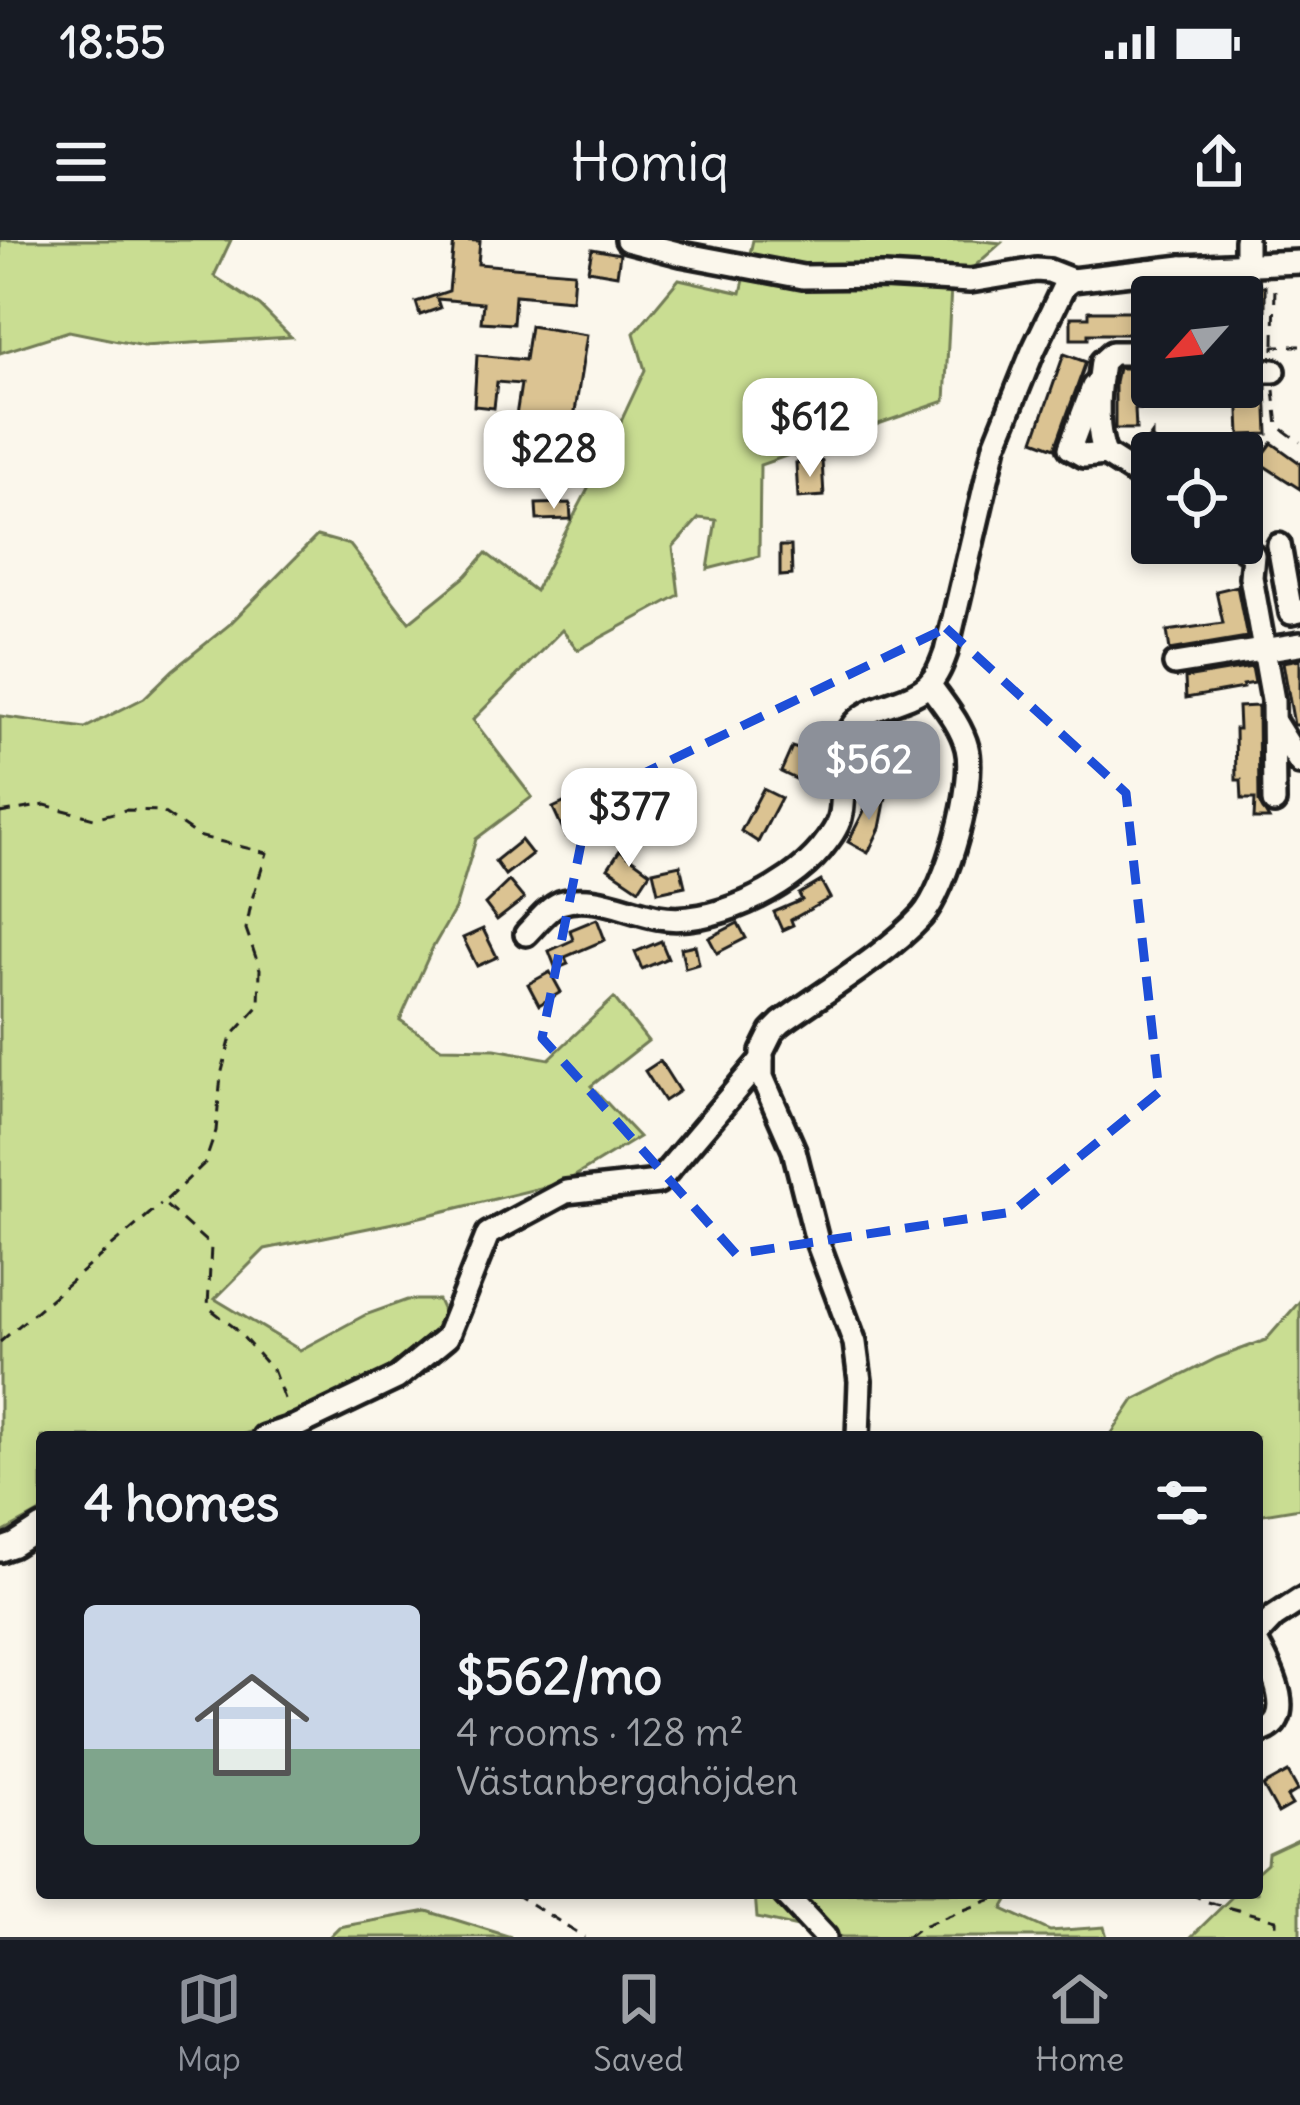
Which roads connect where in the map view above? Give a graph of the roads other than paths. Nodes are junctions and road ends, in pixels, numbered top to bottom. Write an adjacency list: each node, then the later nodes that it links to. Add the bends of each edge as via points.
1 (627, 240): 9 (street, via 803,277 970,281 1036,270)
2 (1274, 251): 3 (street); 4 (street)
3 (1246, 252): 5 (street)
4 (1300, 262)
5 (1183, 267): 6 (street); 8 (street)
6 (1148, 271): 7 (street); 9 (street)
7 (1148, 276)
8 (1183, 276)
9 (1072, 280): 22 (street, via 1054,301 995,445 946,652)
10 (1131, 354): 13 (street, via 1112,353)
11 (1263, 371): 12 (street)
12 (1274, 371)
13 (1100, 379): 14 (street); 14 (street, via 1070,443 1084,456)
14 (1105, 454): 15 (street)
15 (1131, 471)
16 (1290, 540): 18 (street, via 1291,613)
17 (1248, 564): 20 (street)
18 (1300, 611)
19 (1300, 644): 20 (street)
20 (1264, 650): 21 (street); 23 (street)
21 (1175, 664)
22 (929, 684): 26 (street, via 854,723 843,742 840,818 795,875 702,916 663,918 586,898 556,904); 27 (street, via 960,730 970,778 934,899 903,934 781,1023)
23 (1275, 723): 24 (street); 25 (street)
24 (1300, 763)
25 (1274, 802)
26 (526, 934)
27 (762, 1059): 28 (street, via 658,1182 566,1192 488,1234 448,1337 398,1378); 29 (street, via 855,1343)
28 (282, 1431)
29 (858, 1431)
30 (36, 1531): 31 (street)
31 (0, 1550)
32 (1300, 1600): 33 (street)
33 (1263, 1631)
34 (1263, 1651): 35 (street, via 1286,1710)
35 (1263, 1731)
36 (790, 1899): 37 (street)
37 (825, 1937)

